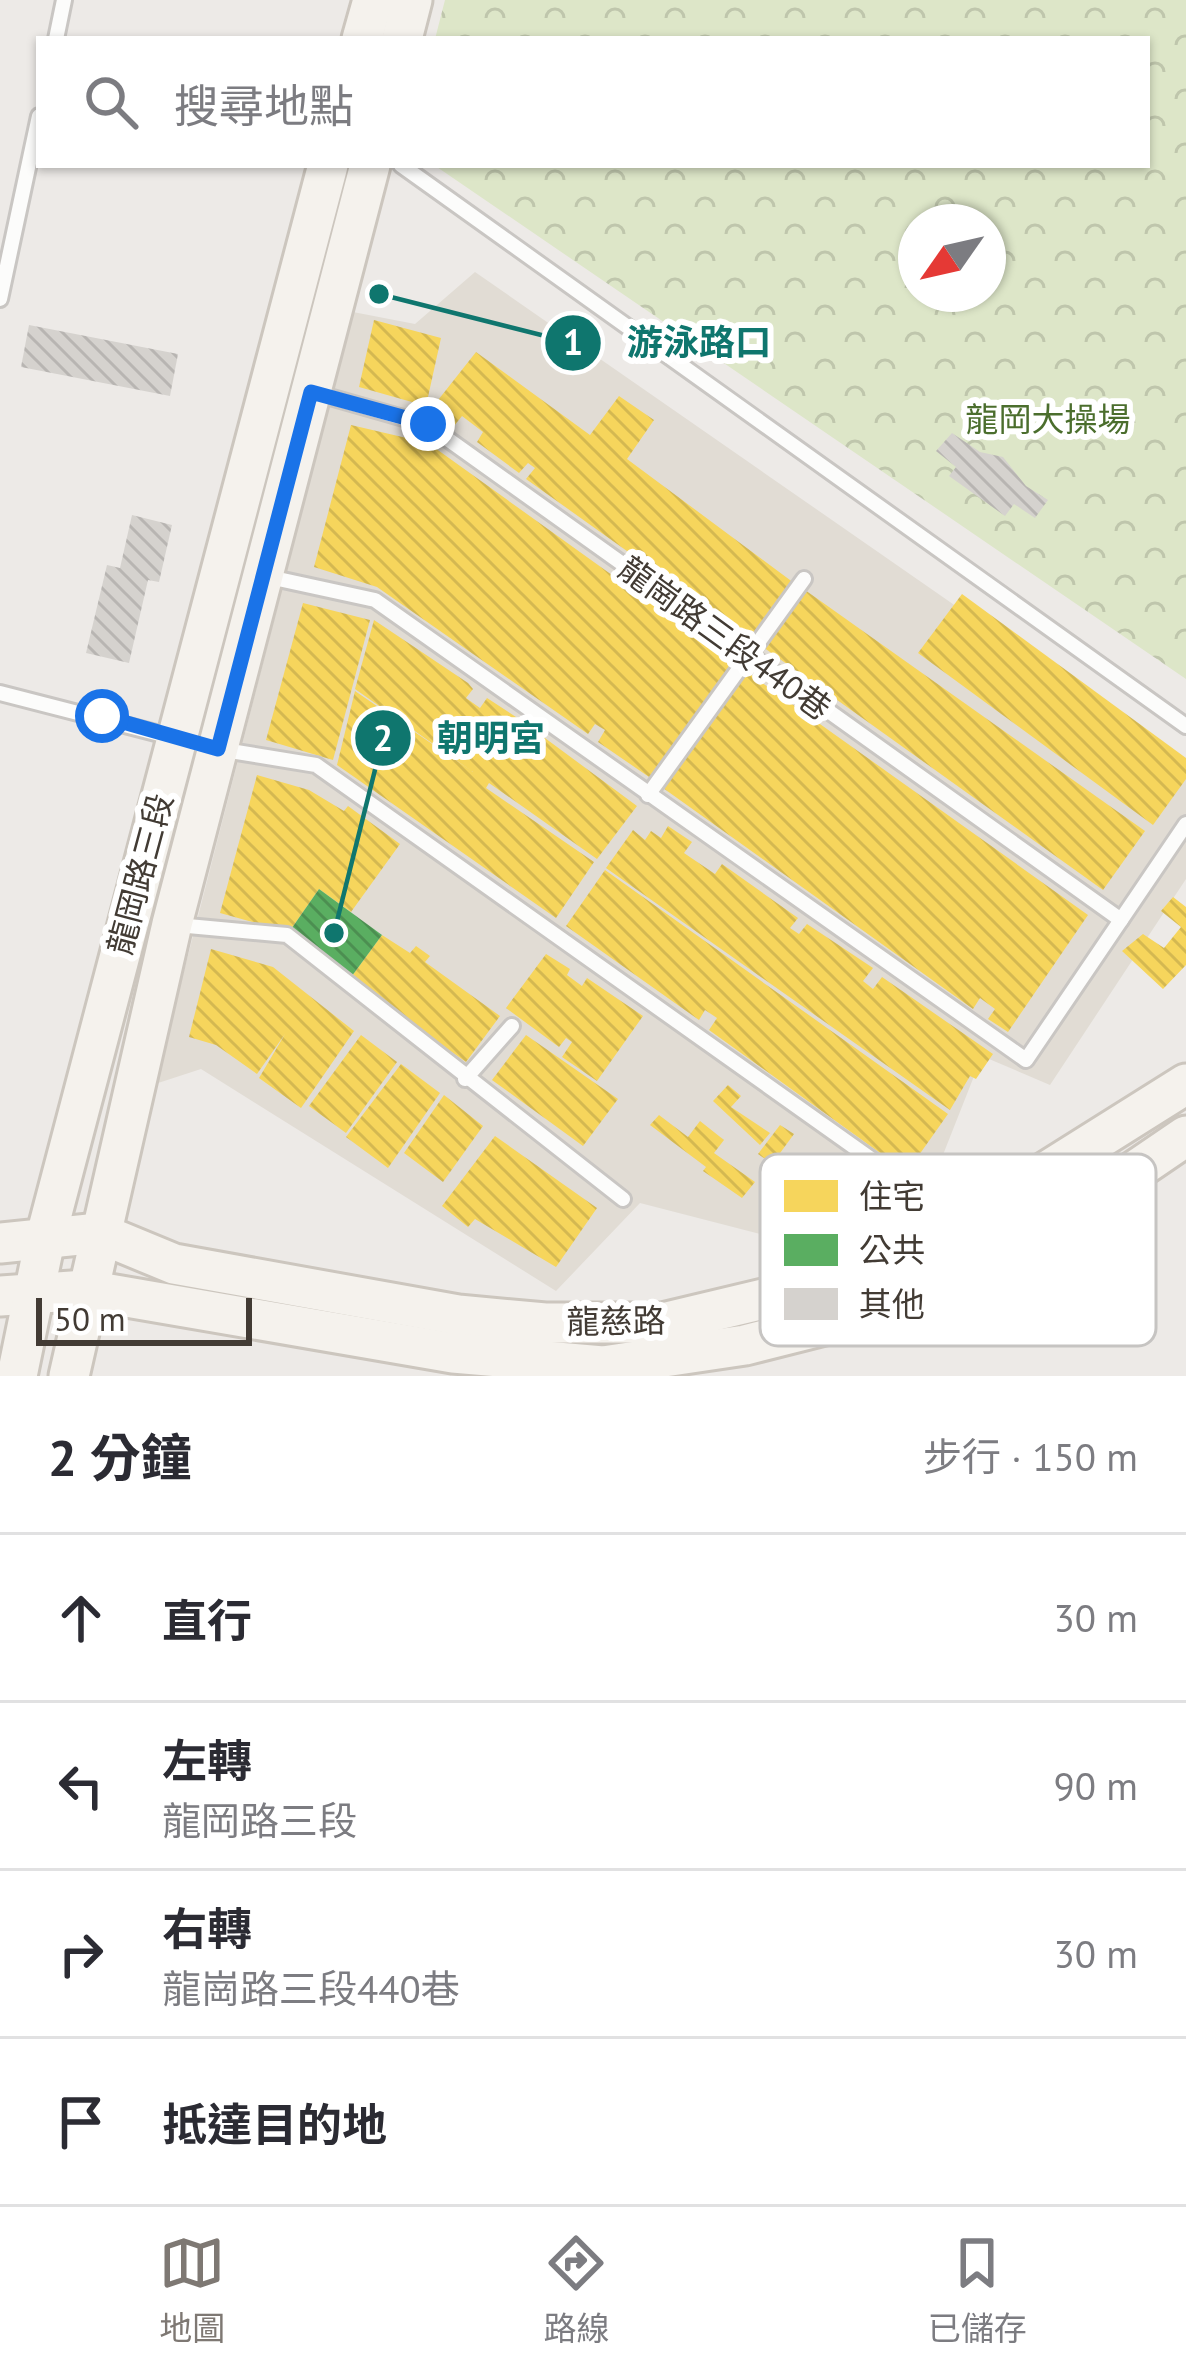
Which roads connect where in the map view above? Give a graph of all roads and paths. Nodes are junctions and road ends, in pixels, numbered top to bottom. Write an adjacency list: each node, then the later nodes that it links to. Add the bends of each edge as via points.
1 (64, 0): 4 (lane)
2 (373, 0): 5 (main road)
3 (412, 0): 6 (main road)
4 (57, 36)
5 (363, 36)
6 (403, 36)
7 (36, 130): 11 (lane)
8 (327, 168): 18 (main road, 龍岡路三段)
9 (369, 168): 12 (main road, 龍岡路三段)
10 (405, 168): 17 (lane)
11 (0, 299)
12 (311, 392): 13 (main road, 龍岡路三段); 15 (lane, 龍崗路三段440巷, via 428,424)
13 (264, 576): 19 (main road, 龍岡路三段); 20 (lane, via 375,600)
14 (804, 579): 15 (lane)
15 (748, 655): 20 (lane); 22 (lane, 龍崗路三段440巷)
16 (0, 693): 18 (lane)
17 (1186, 726)
18 (176, 736): 19 (lane); 33 (main road, 龍岡路三段)
19 (218, 749): 23 (main road, 龍岡路三段); 28 (lane, via 316,765)
20 (648, 795): 22 (lane, via 1026,1060)
21 (1186, 824): 22 (lane)
22 (1121, 920)
23 (172, 924): 25 (lane, via 287,935); 32 (main road, 龍岡路三段)
24 (512, 1026): 25 (lane)
25 (465, 1079): 31 (lane)
26 (1186, 1084): 29 (main road, 龍慈路)
27 (1186, 1136): 30 (main road, 龍慈路)
28 (864, 1154)
29 (1075, 1154)
30 (1156, 1157)
31 (623, 1199)
32 (100, 1233): 33 (main road); 35 (main road, 龍岡路三段); 37 (main road, 龍慈路, via 173,1264 458,1315 663,1324)
33 (45, 1240): 34 (main road); 36 (main road, 龍岡路三段)
34 (0, 1244)
35 (86, 1289): 36 (main road, 龍慈路); 38 (main road, 龍慈路, via 453,1353 603,1366); 40 (main road, 龍岡路三段)
36 (16, 1295): 39 (main road, 龍岡路三段)
37 (760, 1300)
38 (760, 1341)
39 (17, 1376)
40 (69, 1376)

